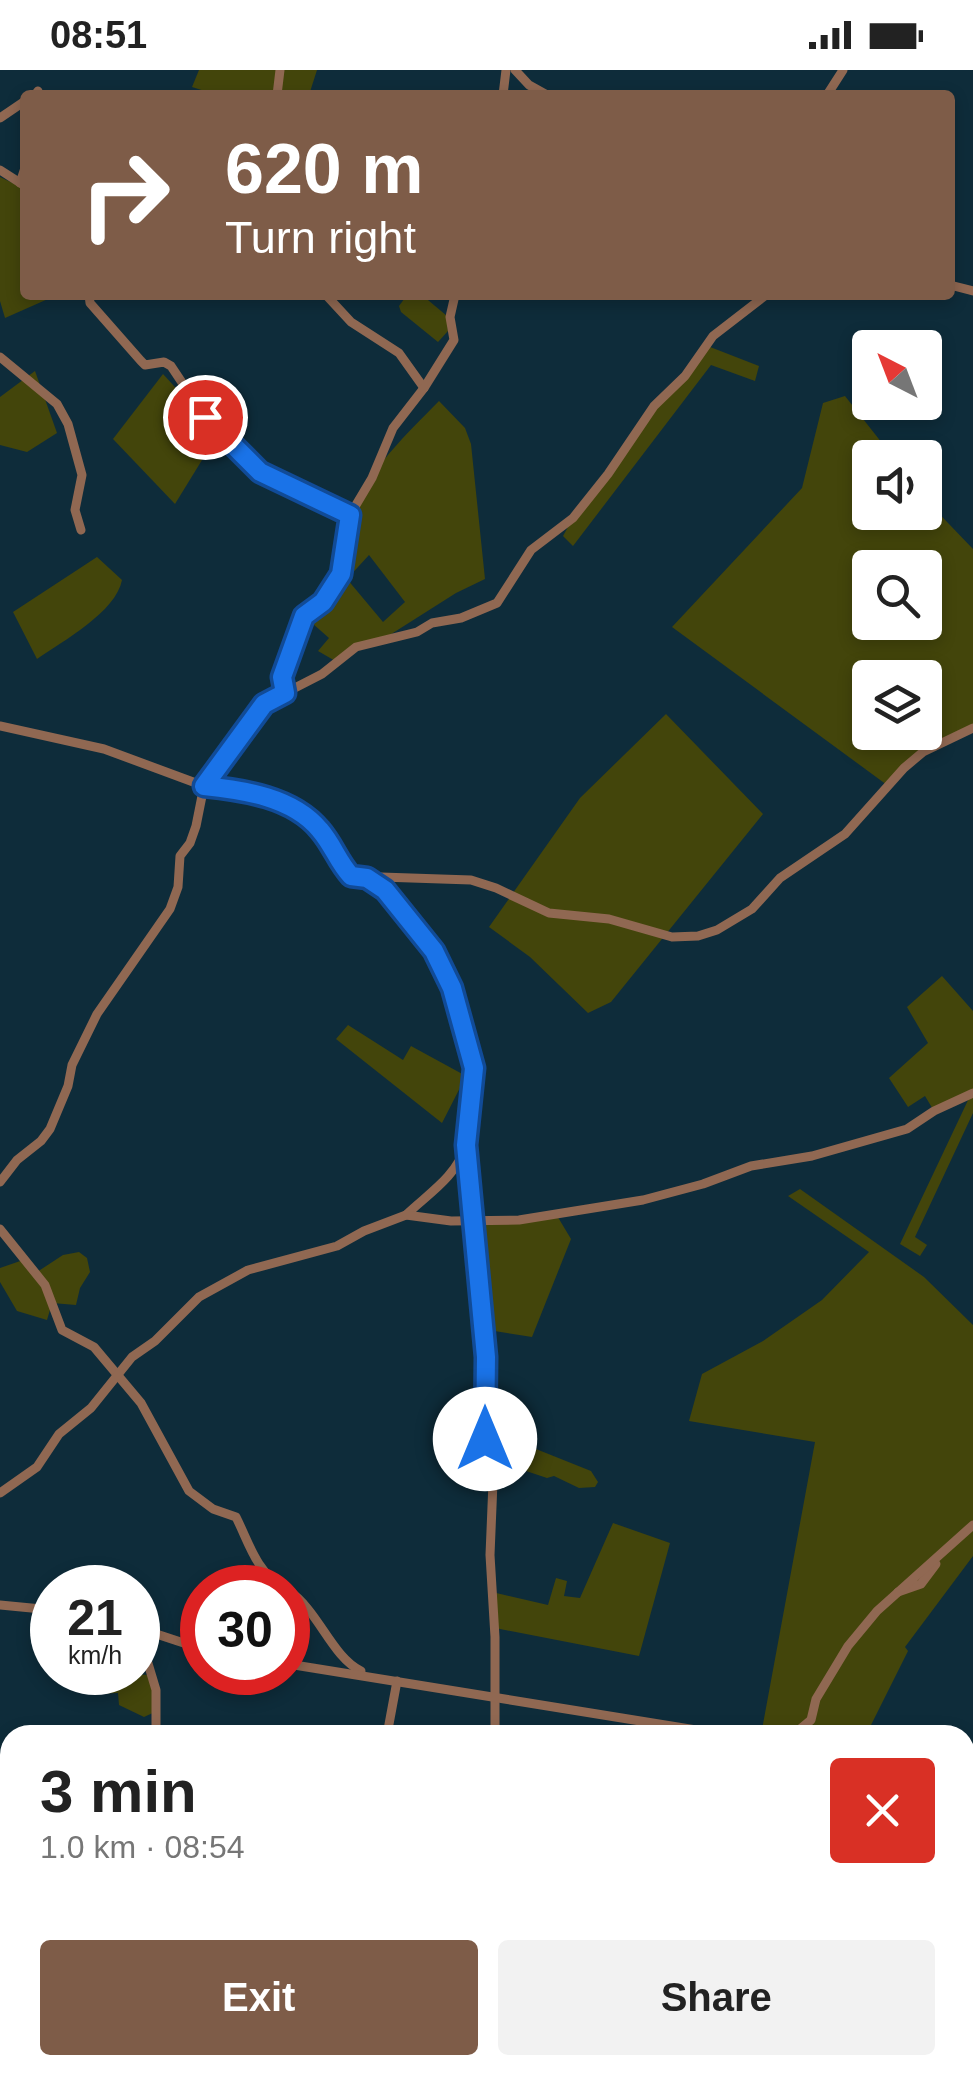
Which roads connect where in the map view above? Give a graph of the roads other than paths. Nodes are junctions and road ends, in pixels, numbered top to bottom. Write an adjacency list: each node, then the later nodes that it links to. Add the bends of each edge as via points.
1 (516, 70): 2 (street)
2 (538, 90)
3 (90, 300): 9 (street, via 140,361 171,366 205,417 260,472)
4 (331, 300): 8 (street, via 399,353)
5 (454, 300): 8 (street, via 454,340)
6 (759, 300): 11 (street, via 705,345 573,518 531,550 497,603 356,646)
7 (0, 358): 10 (street, via 63,412 82,475 75,510)
8 (424, 388): 9 (street, via 394,428)
9 (350, 515): 11 (street, via 341,574 323,602 304,616 282,677)
10 (81, 530)
11 (285, 693): 14 (street, via 264,704)
12 (0, 726): 14 (street, via 104,750)
13 (973, 728): 15 (street, via 923,752 845,834 780,878 752,910 698,936 672,938 608,919 549,914 470,880)
14 (204, 786): 15 (street, via 277,802 316,825 351,876); 18 (street, via 170,909 110,990 72,1065 50,1130)
15 (367, 878): 17 (street, via 401,908 452,988 474,1068)
16 (973, 1093): 20 (street, via 907,1129 643,1200 518,1220)
17 (466, 1145): 19 (street, via 448,1179); 20 (street)
18 (0, 1182)
19 (406, 1215): 20 (street); 22 (street, via 337,1246 266,1263 223,1283 199,1297)
20 (471, 1220): 33 (street, via 486,1357)
21 (0, 1228): 22 (street, via 45,1284 62,1330 94,1347)
22 (116, 1376): 23 (street, via 92,1408 59,1434 37,1467); 25 (street, via 141,1403 189,1491 236,1518)
23 (0, 1493)
24 (973, 1525): 38 (street, via 848,1646)
25 (259, 1565)
26 (0, 1605): 27 (street)
27 (30, 1608)
28 (310, 1611): 30 (street, via 346,1661)
29 (310, 1667): 30 (street)
30 (372, 1677): 31 (street)
31 (397, 1681): 33 (street); 35 (street)
32 (156, 1695): 34 (street)
33 (497, 1698): 36 (street); 37 (street)
34 (156, 1725)
35 (388, 1725)
36 (495, 1725)
37 (665, 1725)
38 (805, 1725)

